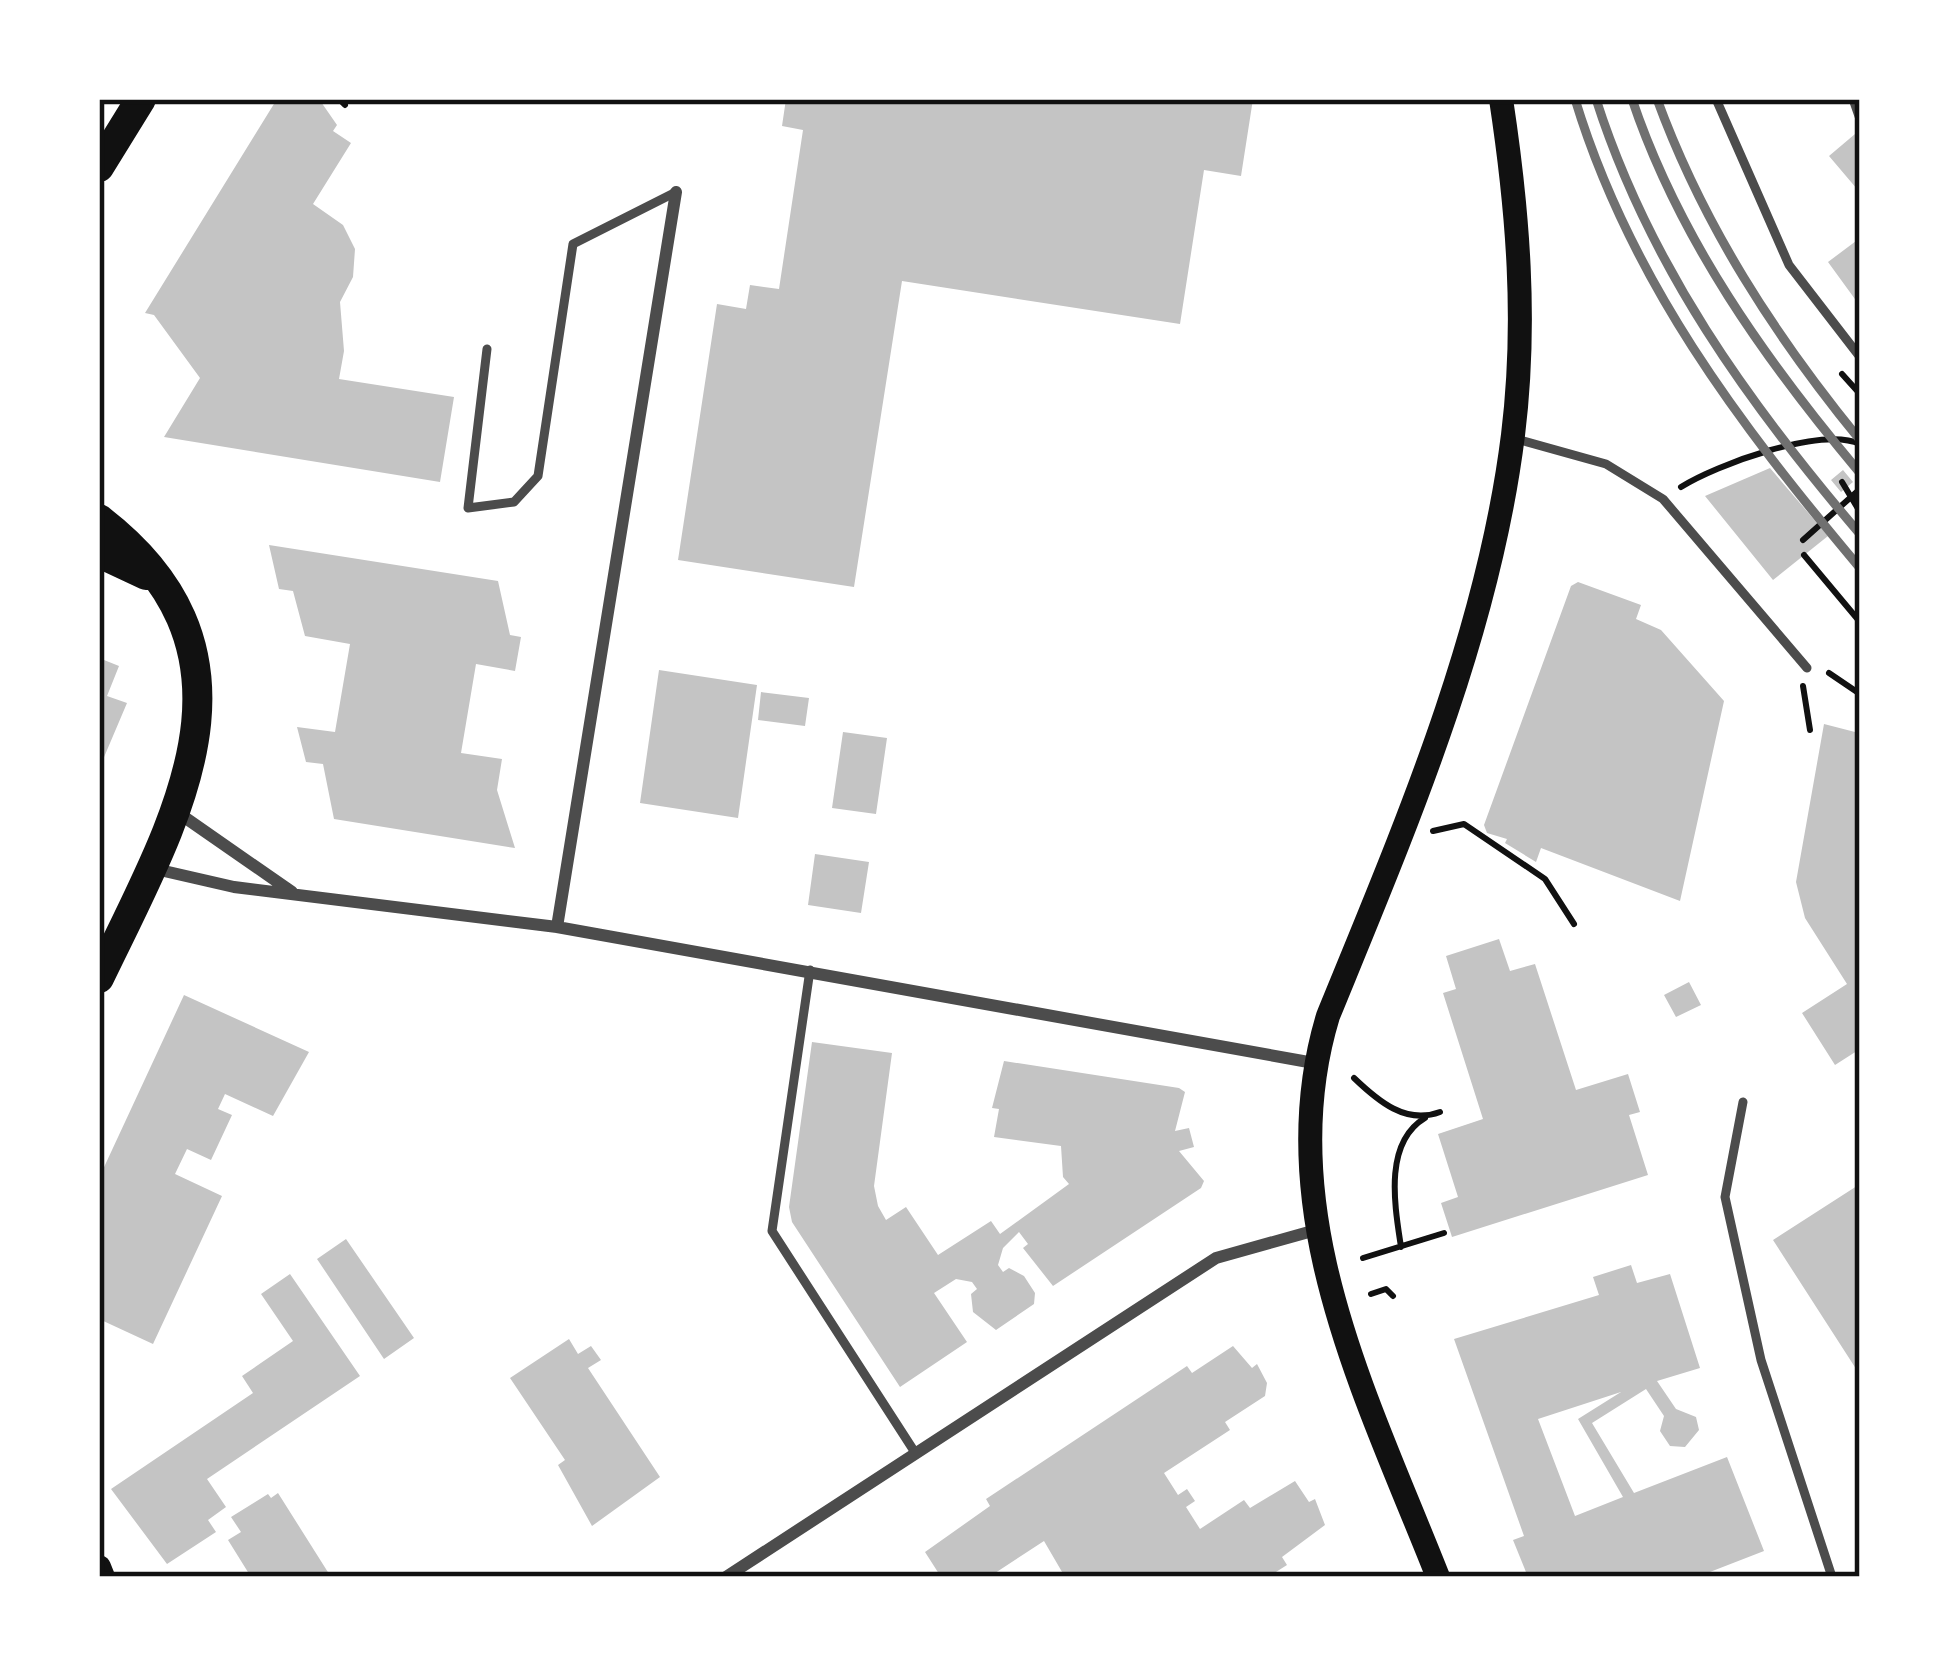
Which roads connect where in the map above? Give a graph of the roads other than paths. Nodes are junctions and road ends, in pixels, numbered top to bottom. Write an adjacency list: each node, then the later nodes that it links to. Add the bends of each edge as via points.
1 (141, 99): 6 (highway)
2 (1502, 99): 10 (main road, via 1520,265)
3 (1716, 99): 9 (lane, via 1789,265)
4 (1853, 99): 5 (lane)
5 (1860, 119)
6 (99, 167)
7 (676, 192): 8 (lane, via 573,244 538,476 514,502 467,508); 18 (street)
8 (488, 349)
9 (1860, 357)
10 (1513, 438): 14 (lane, via 1606,464 1663,499); 21 (main road, via 1484,585 1446,706)
11 (99, 519): 13 (highway)
12 (99, 553): 13 (highway)
13 (157, 580): 15 (highway, via 192,642 200,687)
14 (1807, 668)
15 (177, 812): 16 (highway); 17 (street)
16 (151, 868): 17 (street, via 185,880); 20 (highway)
17 (293, 892): 18 (street)
18 (557, 926): 19 (street)
19 (810, 970): 21 (street); 24 (lane, via 772,1231)
20 (99, 978)
21 (1314, 1063): 23 (main road, via 1307,1133)
22 (1743, 1102): 29 (lane, via 1725,1197 1761,1360)
23 (1316, 1230): 24 (street, via 1216,1258); 28 (main road, via 1337,1311)
24 (916, 1454): 27 (street)
25 (99, 1567): 26 (main road)
26 (103, 1577)
27 (725, 1577)
28 (1438, 1577)
29 (1832, 1577)

